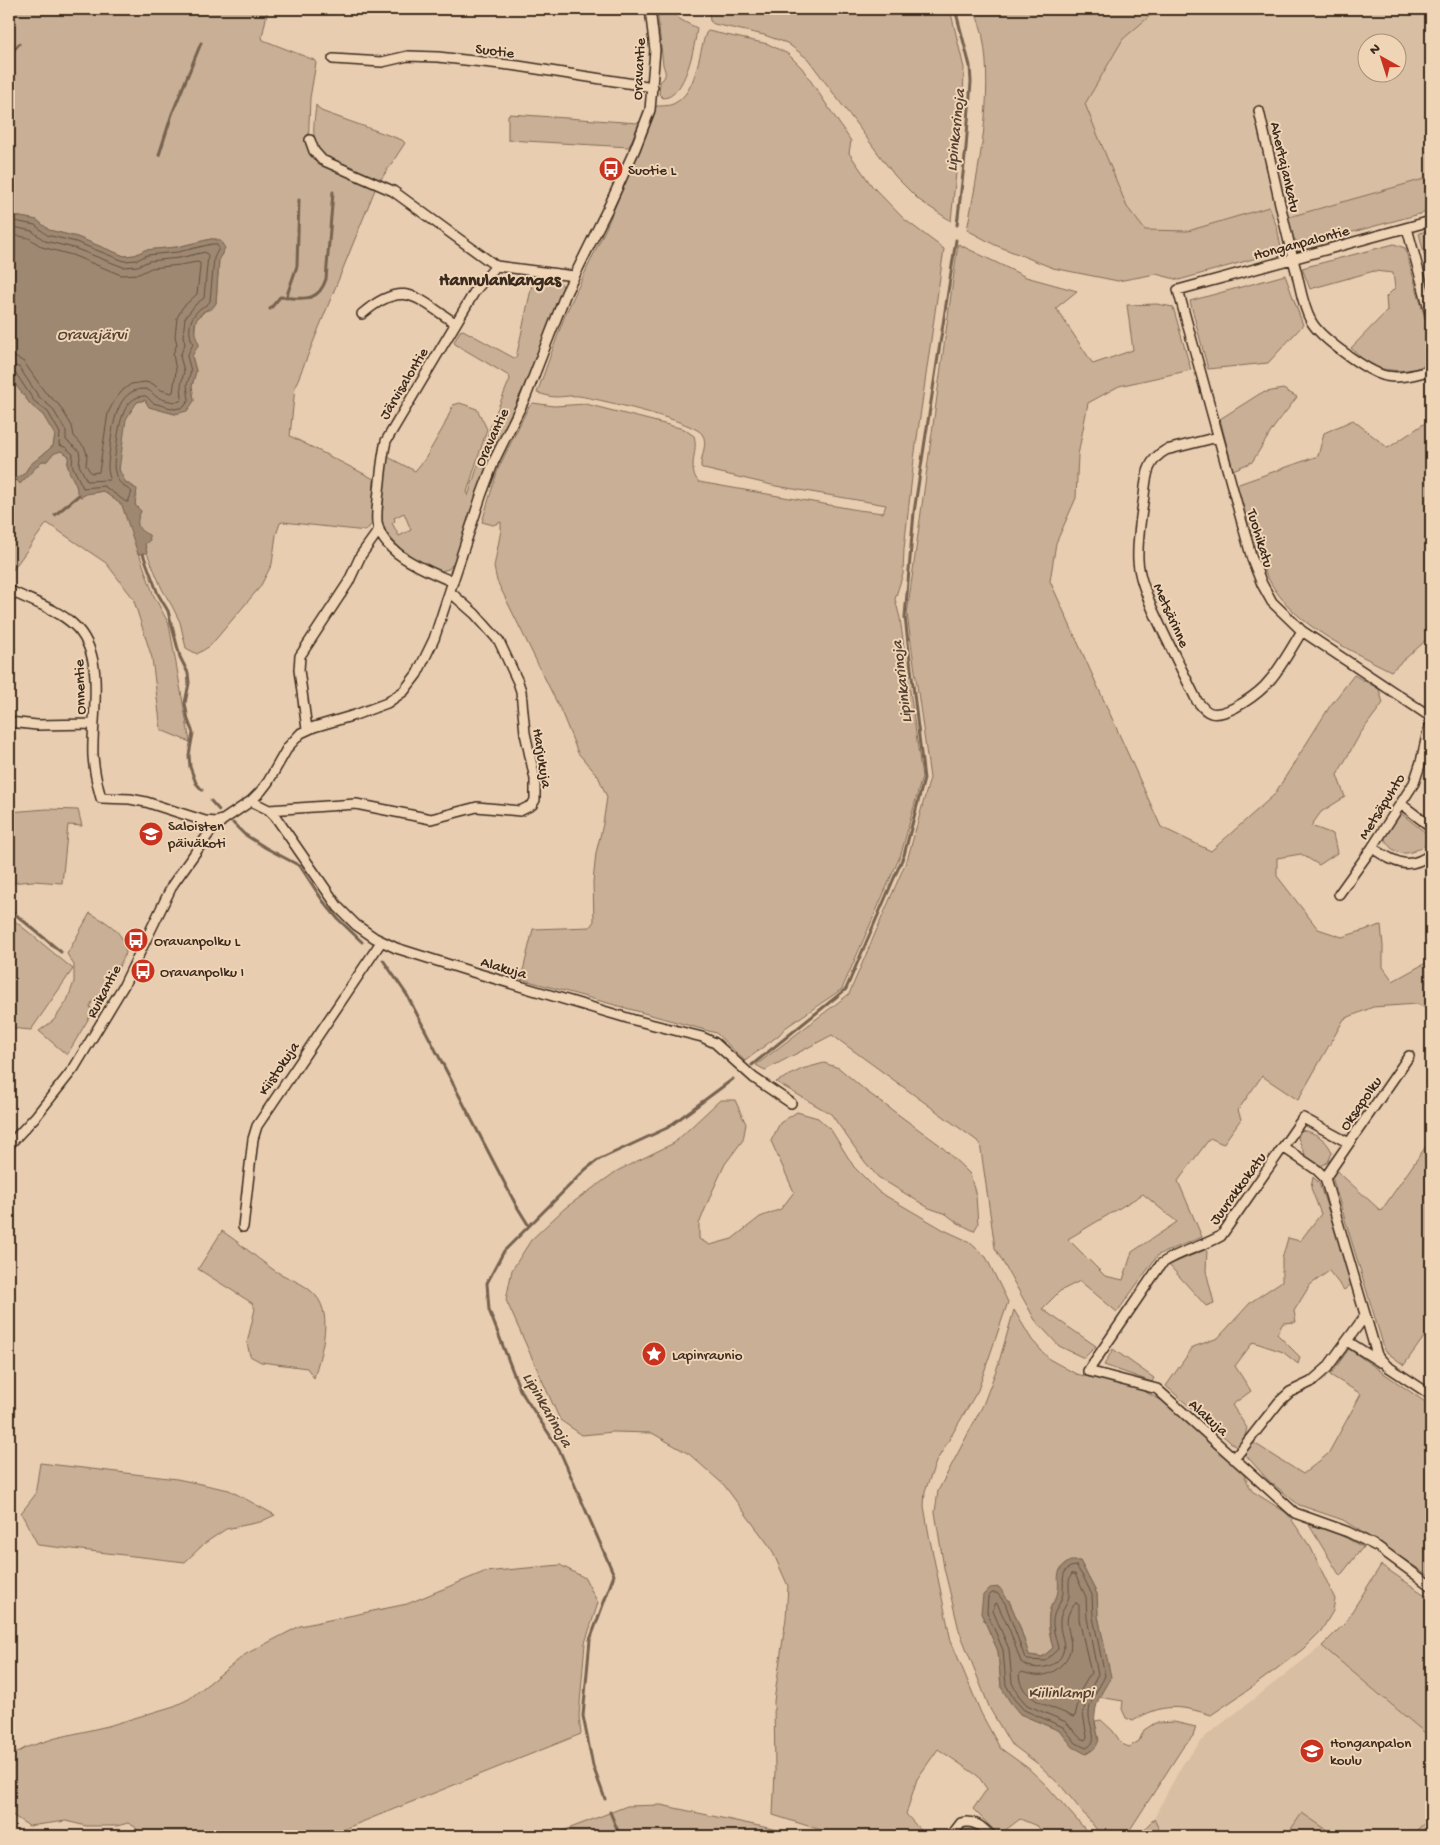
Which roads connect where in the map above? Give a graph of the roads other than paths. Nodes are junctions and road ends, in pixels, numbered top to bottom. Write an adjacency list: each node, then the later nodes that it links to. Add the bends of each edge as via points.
1 (650, 9): 3 (street, Oravantie, via 655,50)
2 (333, 59): 3 (street, Suotie, via 382,62 408,56 438,57)
3 (653, 87): 10 (street, Oravantie, via 650,110 640,136)
4 (1259, 111): 8 (street, Ahertajankatu)
5 (310, 140): 9 (street, via 314,152 322,160 393,191)
6 (1431, 221): 7 (street, Honganpalontie)
7 (1407, 228): 8 (street, Honganpalontie); 13 (street)
8 (1293, 259): 11 (street, Honganpalontie); 15 (street, Ahertajankatu, via 1310,320 1326,340 1371,370 1386,376 1403,377)
9 (496, 266): 10 (street); 14 (street, Järvisalontie)
10 (574, 276): 18 (street, Oravantie, via 526,396 487,479)
11 (1178, 290): 16 (street, Tuohikatu)
12 (362, 314): 14 (street, via 386,297 405,293)
13 (1431, 316)
14 (455, 323): 17 (street, Järvisalontie, via 386,441 377,512)
15 (1431, 370)
16 (1218, 437): 21 (street, Tuohikatu, via 1262,584 1272,602); 21 (street, Metsärinne, via 1159,453 1147,474 1138,561 1144,588 1161,629 1197,701 1205,711 1213,714 1223,713 1247,700 1270,681)
17 (379, 530): 18 (street, via 402,557); 26 (street, via 330,613 300,656)
18 (453, 582): 20 (street, Oravantie)
19 (9, 590): 24 (street, Onnentie, via 63,616 85,638 95,668)
20 (450, 592): 26 (street, Oravantie, via 434,639 404,691 372,709); 29 (street, Harjukuja, via 499,641 518,682 535,779 532,805 520,812 477,808 431,819 356,804)
21 (1302, 631): 22 (street, Tuohikatu)
22 (1431, 717)
23 (9, 722): 24 (street)
24 (94, 724): 30 (street, Onnentie, via 94,766 101,798 130,798 205,821)
25 (1431, 725): 28 (street, Metsäpuhto, via 1414,784)
26 (307, 729): 27 (street, Oravantie, via 293,741 268,782)
27 (251, 801): 29 (street, Alakuja); 30 (street, Ruikantie)
28 (1401, 804): 31 (street); 32 (street, Metsäpuhto)
29 (269, 810): 35 (street, Alakuja, via 338,907 361,929)
30 (222, 820): 39 (street, Ruikantie, via 173,884 124,984 74,1068)
31 (1431, 827)
32 (1372, 848): 33 (street, via 1402,864 1414,863); 34 (street, Metsäpuhto)
33 (1431, 854)
34 (1339, 894)
35 (382, 942): 37 (street, Alakuja, via 634,1020 702,1037 715,1043 754,1078); 42 (street, Kiistokuja, via 258,1126 253,1139)
36 (1410, 1056): 38 (street, Oksapolku)
37 (791, 1103)
38 (1349, 1143): 40 (street, Oksapolku, via 1303,1118); 41 (street)
39 (9, 1145)
40 (1283, 1148): 41 (street, Juurakkokatu); 46 (street, Juurakkokatu, via 1221,1236 1170,1257 1161,1264)
41 (1325, 1178): 43 (street)
42 (243, 1227)
43 (1366, 1316): 44 (street); 45 (street, via 1377,1355)
44 (1347, 1341): 45 (street); 48 (street, via 1327,1368 1278,1402)
45 (1387, 1366): 47 (street)
46 (1088, 1371): 48 (street, Alakuja, via 1157,1389)
47 (1431, 1395)
48 (1234, 1459): 49 (street, Alakuja, via 1295,1513 1348,1532 1378,1547)
49 (1431, 1586)
50 (952, 1836): 51 (street, via 966,1821 975,1822)
51 (991, 1836)

